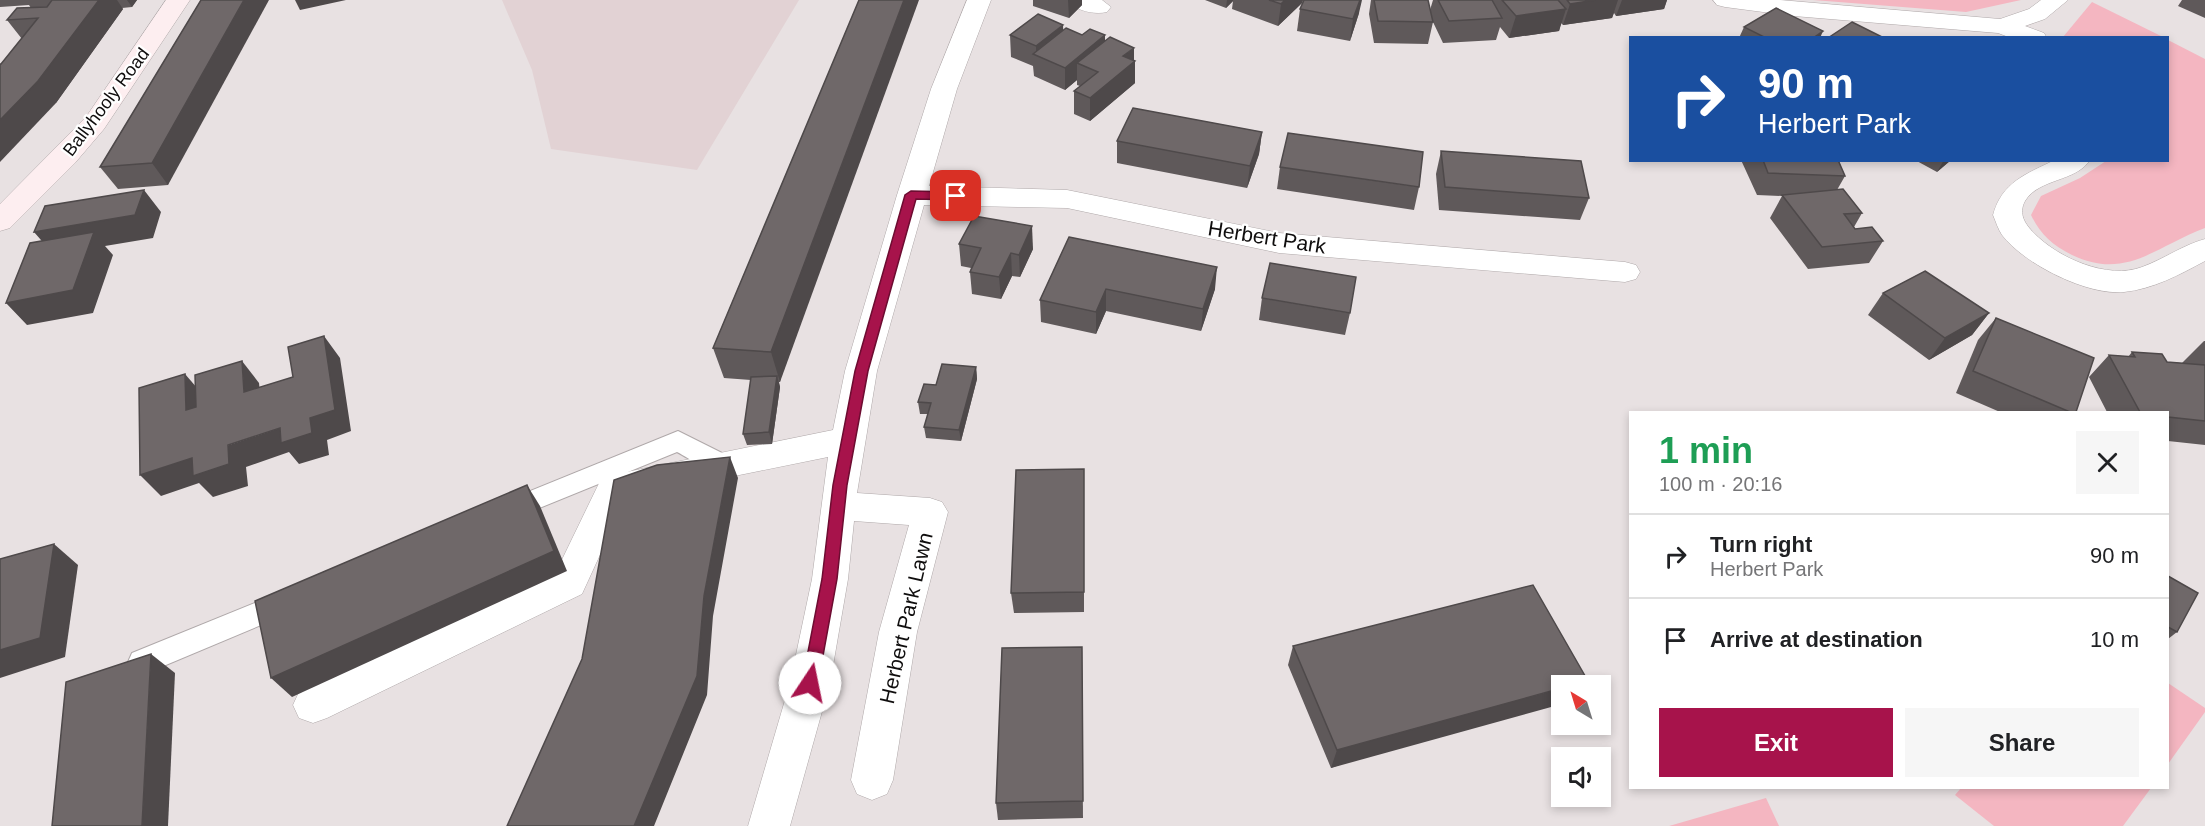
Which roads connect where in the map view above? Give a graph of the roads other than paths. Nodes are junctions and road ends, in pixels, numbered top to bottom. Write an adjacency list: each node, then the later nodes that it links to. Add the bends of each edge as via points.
1 (979, 0): 8 (street, via 944,89)
2 (1725, 0): 5 (street)
3 (2056, 0): 5 (street, via 2037,14)
4 (183, 1): 9 (main road, Ballyhooly Road, via 95,123)
5 (2002, 26): 6 (street)
6 (2030, 36)
7 (2074, 162): 10 (street, via 2031,182 2010,200 2006,210 2007,221 2040,254 2087,276 2118,282 2152,277)
8 (911, 195): 11 (street, Herbert Park, via 1067,199 1279,243); 12 (street, via 861,371)
9 (0, 221)
10 (2205, 249)
11 (1625, 272)
12 (849, 440): 13 (street); 14 (street)
13 (723, 465): 15 (lane, via 678,441); 18 (street, via 614,487 569,583)
14 (838, 506): 19 (street, Herbert Park Lawn, via 930,512 898,632); 20 (street, via 830,579 810,683)
15 (481, 522)
16 (306, 594): 17 (lane)
17 (142, 662)
18 (313, 705)
19 (872, 780)
20 (769, 826)

